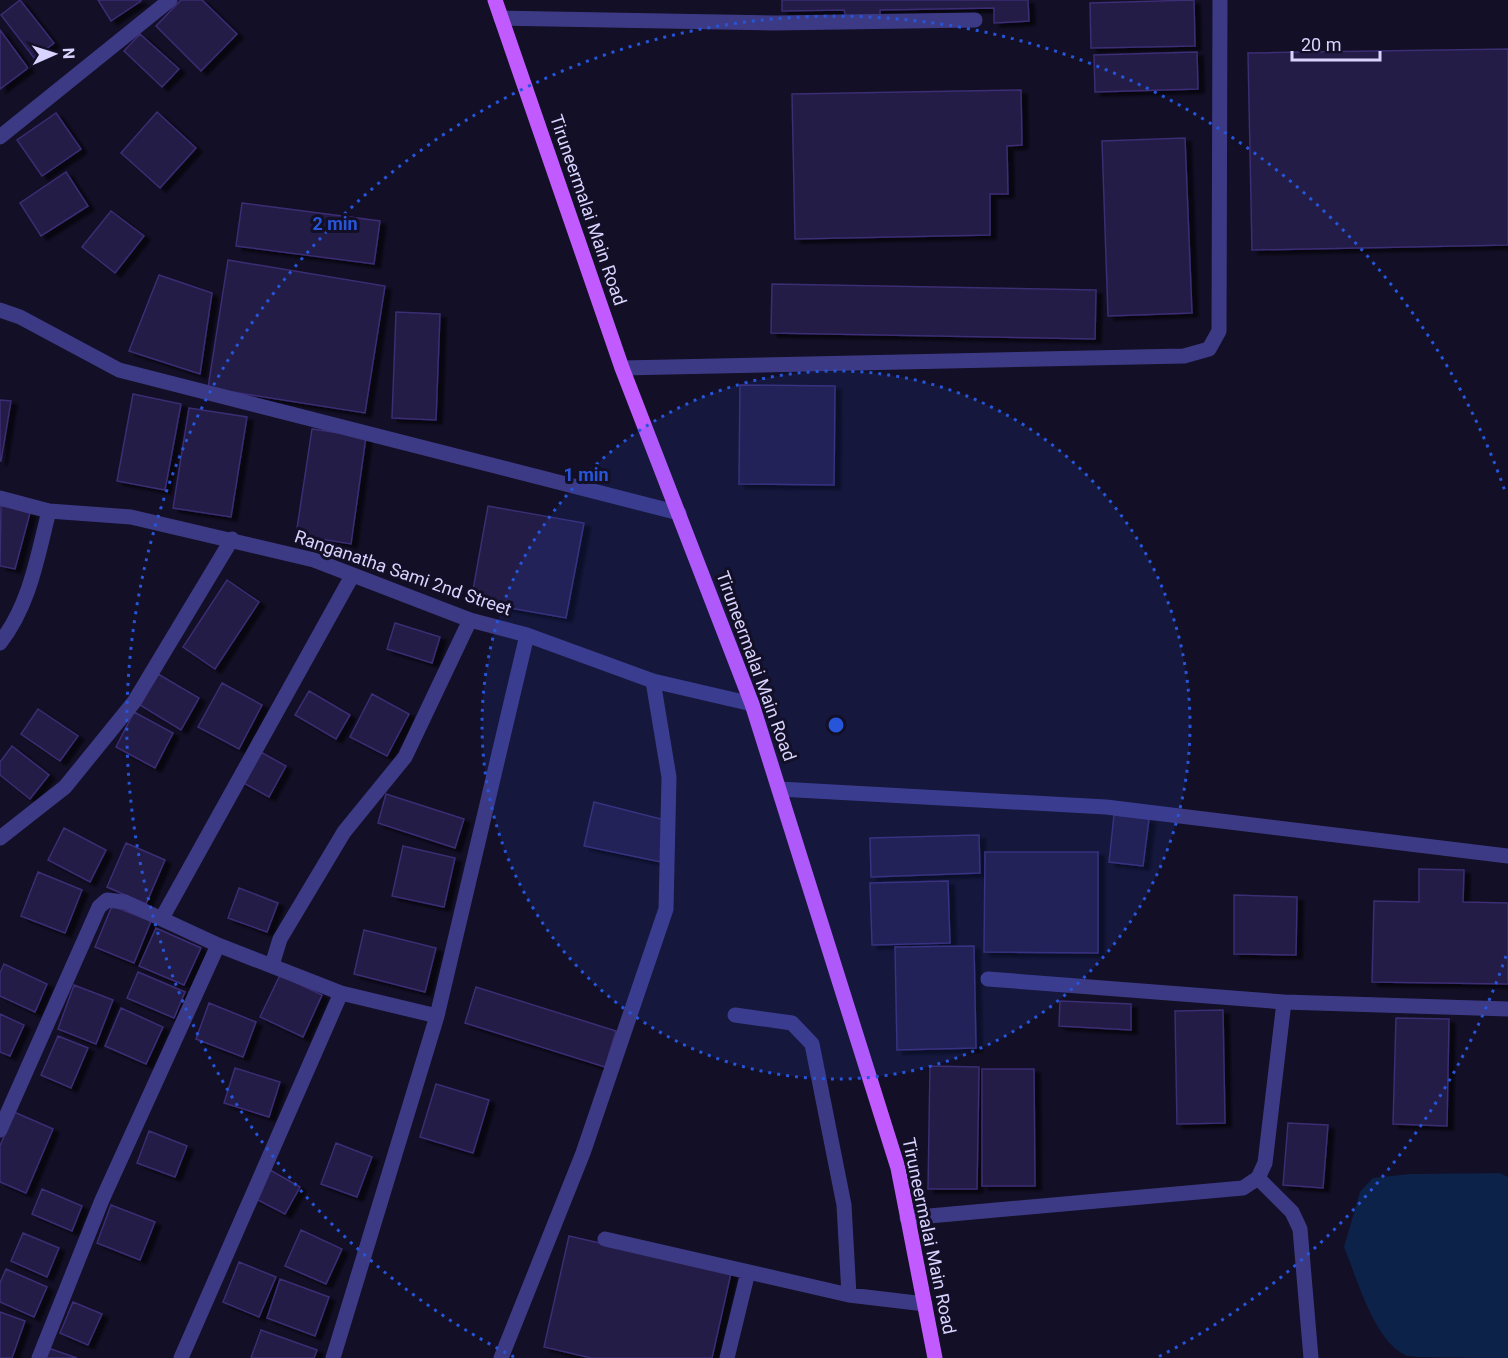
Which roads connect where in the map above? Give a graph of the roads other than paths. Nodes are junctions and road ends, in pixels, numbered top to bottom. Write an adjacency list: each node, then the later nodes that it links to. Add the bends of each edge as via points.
1 (170, 0): 6 (street)
2 (495, 0): 4 (main road, Tiruneermalai Main Road)
3 (1220, 0): 8 (street, via 1219,331 1209,349 1184,356)
4 (501, 18): 5 (street, via 774,24); 8 (main road, Tiruneermalai Main Road)
5 (975, 20)
6 (0, 137)
7 (0, 310): 11 (street, via 119,370)
8 (622, 368): 11 (main road, Tiruneermalai Main Road)
9 (0, 498): 10 (street, Ranganatha Sami 2nd Street)
10 (49, 511): 12 (street, Ranganatha Sami 2nd Street, via 131,517); 16 (street, via 28,596)
11 (679, 513): 18 (main road, Tiruneermalai Main Road)
12 (232, 539): 13 (street, Ranganatha Sami 2nd Street, via 314,560); 20 (street, via 134,702 64,787)
13 (352, 576): 14 (street, Ranganatha Sami 2nd Street); 22 (street)
14 (470, 620): 15 (street, Ranganatha Sami 2nd Street); 24 (street, via 405,757 344,832 280,939)
15 (527, 636): 17 (street, Ranganatha Sami 2nd Street); 30 (street)
16 (0, 643)
17 (653, 681): 18 (street, Ranganatha Sami 2nd Street); 41 (street, via 669,777 666,909 583,1153)
18 (752, 704): 19 (main road, Tiruneermalai Main Road)
19 (779, 789): 21 (street, via 1106,807); 33 (main road, Tiruneermalai Main Road, via 897,1168)
20 (0, 838)
21 (1508, 856)
22 (162, 918): 23 (street); 31 (street, via 124,902 107,900 99,907)
23 (218, 945): 24 (street); 38 (street, via 102,1200)
24 (272, 965): 26 (street)
25 (988, 980): 27 (street)
26 (341, 993): 30 (street); 39 (street)
27 (1284, 1002): 28 (street); 32 (street, via 1265,1163)
28 (1508, 1009)
29 (735, 1015): 36 (street, via 792,1023 812,1044 844,1205)
30 (437, 1016): 40 (street)
31 (0, 1130)
32 (1258, 1178): 33 (street, via 1243,1188); 44 (street, via 1292,1212 1300,1229)
33 (908, 1218): 37 (main road, Tiruneermalai Main Road)
34 (605, 1239): 35 (street)
35 (748, 1272): 36 (street); 42 (street)
36 (849, 1295): 37 (street)
37 (925, 1304): 43 (main road, Tiruneermalai Main Road)
38 (39, 1358)
39 (181, 1358)
40 (333, 1358)
41 (501, 1358)
42 (727, 1358)
43 (935, 1358)
44 (1311, 1358)

